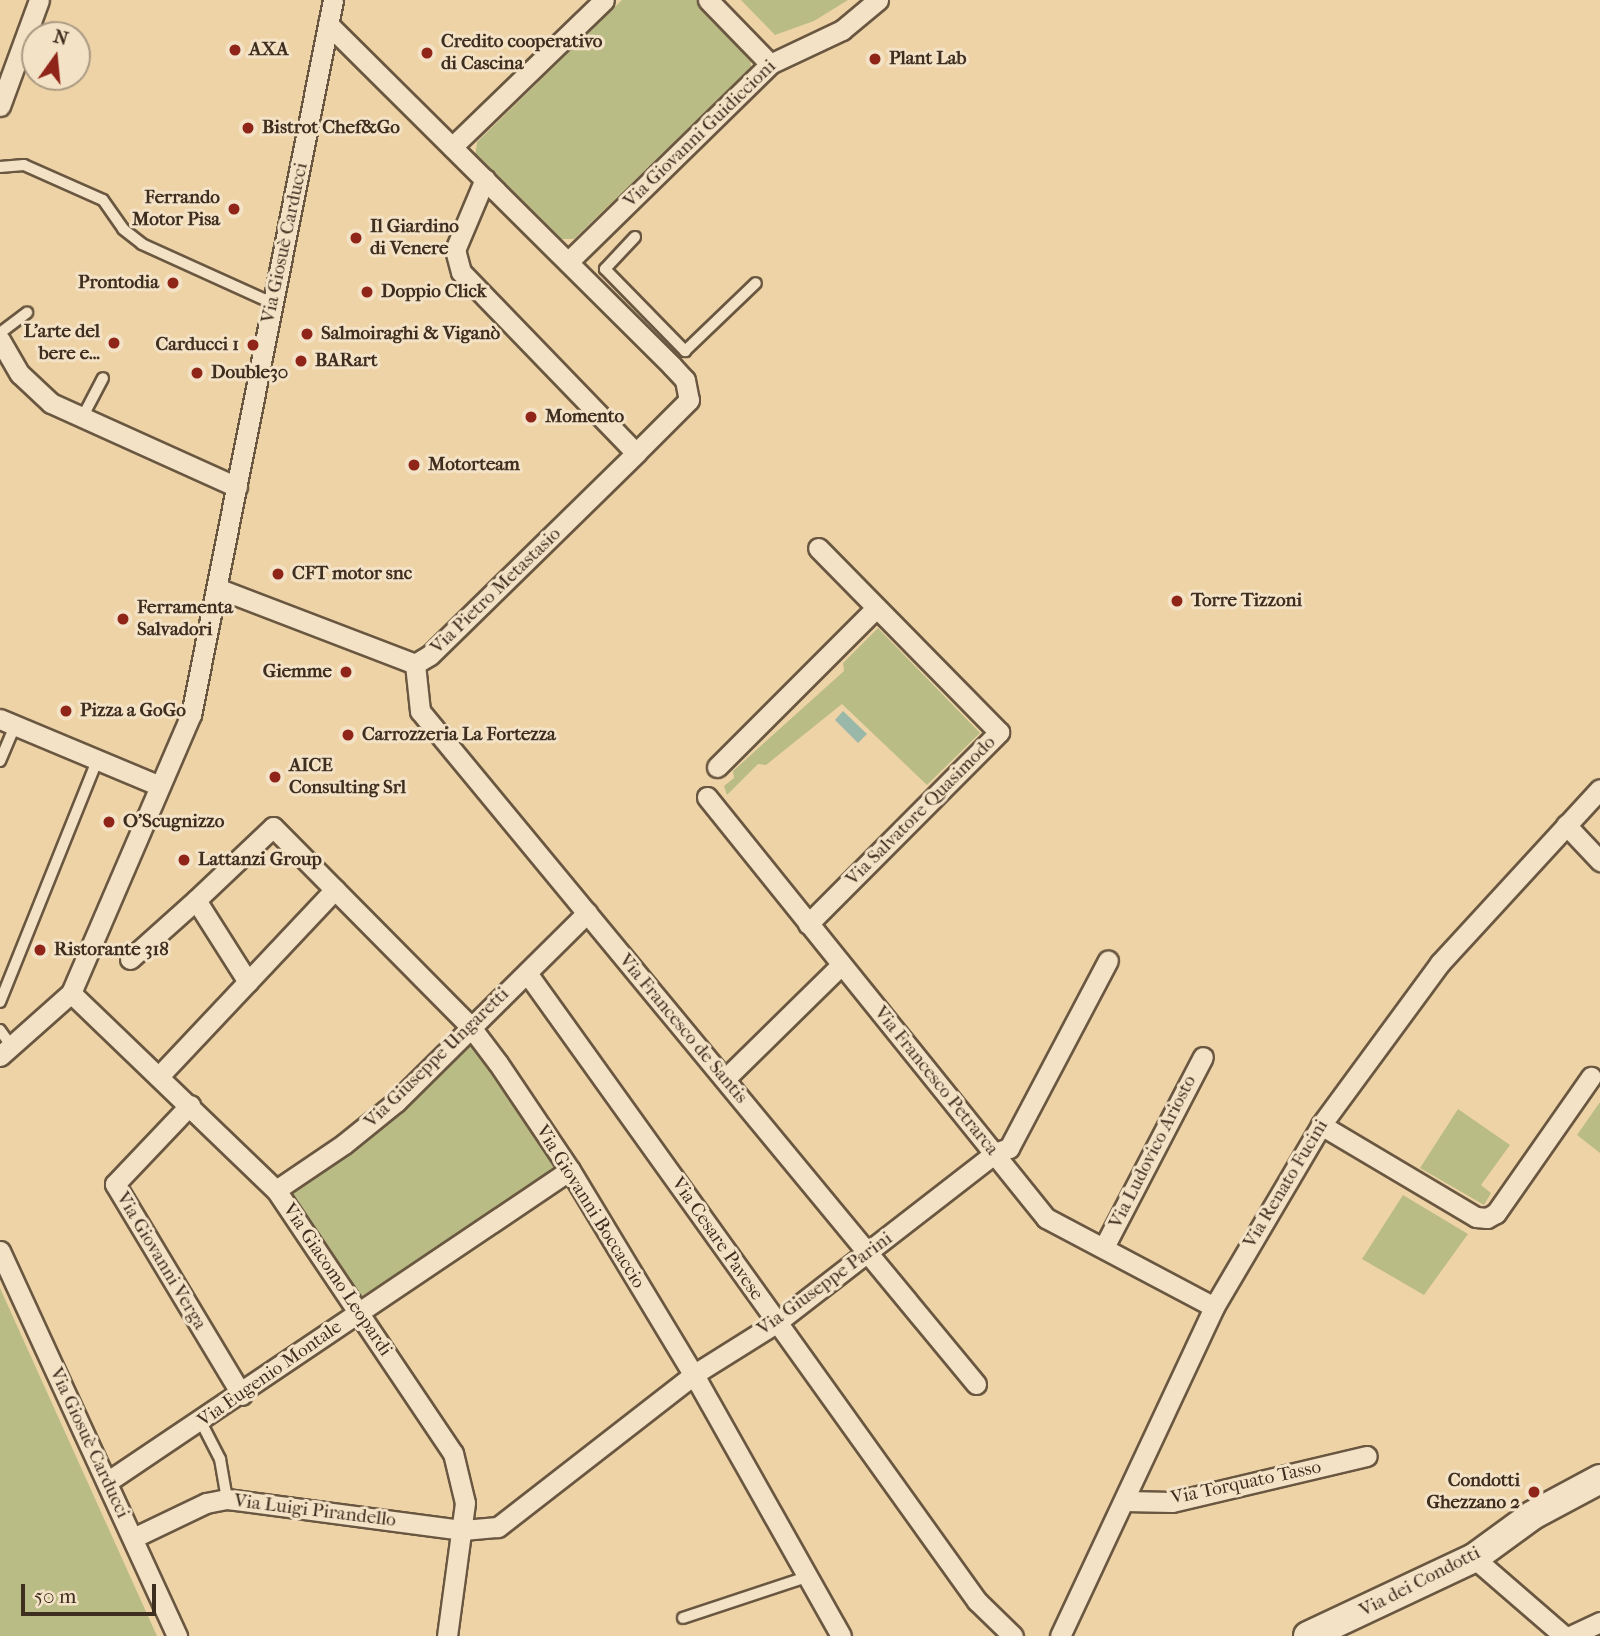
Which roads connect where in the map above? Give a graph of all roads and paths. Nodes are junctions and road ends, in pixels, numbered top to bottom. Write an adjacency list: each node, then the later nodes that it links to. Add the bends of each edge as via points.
1 (39, 0): 8 (street)
2 (333, 0): 6 (street, Via Giosuè Carducci)
3 (604, 0): 9 (street)
4 (708, 0): 7 (street)
5 (878, 0): 7 (street, Via Giovanni Guidiccioni, via 842,30)
6 (328, 24): 9 (street, Via Pietro Metastasio); 15 (street, Via Giosuè Carducci)
7 (770, 64): 13 (street, Via Giovanni Guidiccioni)
8 (0, 106)
9 (452, 147): 11 (street, Via Pietro Metastasio)
10 (0, 167): 15 (lane, via 24,165 103,200 123,229 142,244)
11 (485, 179): 13 (street, Via Pietro Metastasio); 24 (street, via 456,250 461,272)
12 (635, 237): 19 (lane, via 605,269)
13 (568, 262): 19 (street, Via Pietro Metastasio)
14 (755, 283): 19 (lane)
15 (272, 303): 25 (street, Via Giosuè Carducci)
16 (27, 313): 17 (lane)
17 (0, 333)
18 (0, 340): 20 (street)
19 (678, 358): 24 (street, Via Pietro Metastasio, via 689,400)
20 (20, 374): 22 (street); 23 (street, via 51,403)
21 (103, 378): 23 (lane)
22 (0, 379)
23 (82, 419): 25 (street)
24 (635, 453): 29 (street, Via Pietro Metastasio, via 430,655)
25 (237, 486): 27 (street, Via Giosuè Carducci)
26 (818, 548): 28 (street, Via Salvatore Quasimodo)
27 (217, 588): 29 (street, Via Pietro Metastasio); 34 (street, Via Giosuè Carducci, via 191,715)
28 (876, 608): 33 (street); 42 (street, Via Salvatore Quasimodo, via 999,732)
29 (415, 664): 41 (street, Via Francesco de Santis, via 420,711)
30 (8, 722): 31 (lane); 32 (street)
31 (0, 761)
32 (97, 761): 34 (street); 49 (lane)
33 (718, 767)
34 (160, 786): 48 (street, Via Giosuè Carducci)
35 (1600, 789): 37 (street, Via Renato Fucini)
36 (707, 797): 42 (street, Via Francesco Petrarca)
37 (1566, 825): 38 (street); 58 (street, Via Renato Fucini, via 1415,994)
38 (1600, 861)
39 (335, 889): 40 (street, Via Giovanni Boccaccio, via 273,827); 47 (street); 50 (street, Via Giovanni Boccaccio)
40 (196, 900): 43 (street); 47 (street)
41 (587, 913): 46 (street, Via Giuseppe Ungaretti); 56 (street, Via Francesco de Santis)
42 (808, 923): 45 (street, Via Francesco Petrarca)
43 (130, 959)
44 (1108, 960): 59 (street, Via Giuseppe Parini, via 1009,1148)
45 (841, 965): 56 (street); 59 (street, Via Francesco Petrarca)
46 (527, 973): 50 (street, Via Giuseppe Ungaretti); 67 (street, Via Cesare Pavese)
47 (248, 982): 54 (street)
48 (71, 993): 52 (street, Via Giosuè Carducci); 54 (street, Via Giacomo Leopardi)
49 (0, 1002)
50 (470, 1026): 60 (street, Via Giovanni Boccaccio); 61 (street, Via Giuseppe Ungaretti, via 396,1102)
51 (0, 1030): 52 (lane)
52 (6, 1052)
53 (1203, 1057): 62 (street, Via Ludovico Ariosto)
54 (160, 1075): 57 (street, Via Giacomo Leopardi)
55 (1591, 1077): 58 (street, via 1496,1213 1487,1218 1476,1217)
56 (725, 1079): 64 (street, Via Francesco de Santis)
57 (190, 1105): 61 (street, Via Giacomo Leopardi); 70 (street, Via Giovanni Verga, via 115,1184)
58 (1321, 1125): 65 (street, Via Renato Fucini)
59 (995, 1153): 62 (street, Via Francesco Petrarca, via 1046,1218); 64 (street, Via Giuseppe Parini)
60 (570, 1170): 66 (street, Via Eugenio Montale); 68 (street, Via Giovanni Boccaccio)
61 (276, 1190): 66 (street, Via Giacomo Leopardi)
62 (1104, 1247): 65 (street, Via Francesco Petrarca)
63 (0, 1251): 74 (street, Via Giosuè Carducci)
64 (870, 1253): 67 (street, Via Giuseppe Parini); 69 (street, Via Francesco de Santis)
65 (1214, 1307): 76 (street, Via Renato Fucini)
66 (358, 1312): 70 (street, Via Eugenio Montale); 77 (street, Via Giacomo Leopardi, via 453,1453 464,1485)
67 (776, 1323): 68 (street, Via Giuseppe Parini); 86 (street, Via Cesare Pavese, via 977,1601)
68 (693, 1375): 77 (street, Via Giuseppe Parini, via 498,1527); 80 (street, Via Giovanni Boccaccio)
69 (976, 1384)
70 (242, 1395): 71 (street, Via Eugenio Montale)
71 (201, 1422): 74 (street, Via Eugenio Montale); 75 (lane, via 220,1459)
72 (1367, 1456): 76 (street, Via Torquato Tasso, via 1172,1502)
73 (1600, 1479): 79 (street, Via dei Condotti, via 1527,1519)
74 (107, 1482): 78 (street, Via Giosuè Carducci)
75 (227, 1499): 77 (street, Via Luigi Pirandello); 78 (street, Via Luigi Pirandello, via 206,1503)
76 (1125, 1501): 87 (street, Via Renato Fucini)
77 (463, 1530): 84 (street, Via Giacomo Leopardi)
78 (133, 1538): 83 (street, Via Giosuè Carducci)
79 (1474, 1558): 88 (street, Via dei Condotti); 89 (street)
80 (806, 1577): 81 (lane); 85 (street, Via Giovanni Boccaccio)
81 (683, 1618)
82 (1600, 1622): 90 (street)
83 (177, 1636)
84 (447, 1636)
85 (841, 1636)
86 (1013, 1636)
87 (1060, 1636)
88 (1308, 1636)
89 (1564, 1636)
90 (1570, 1636)

